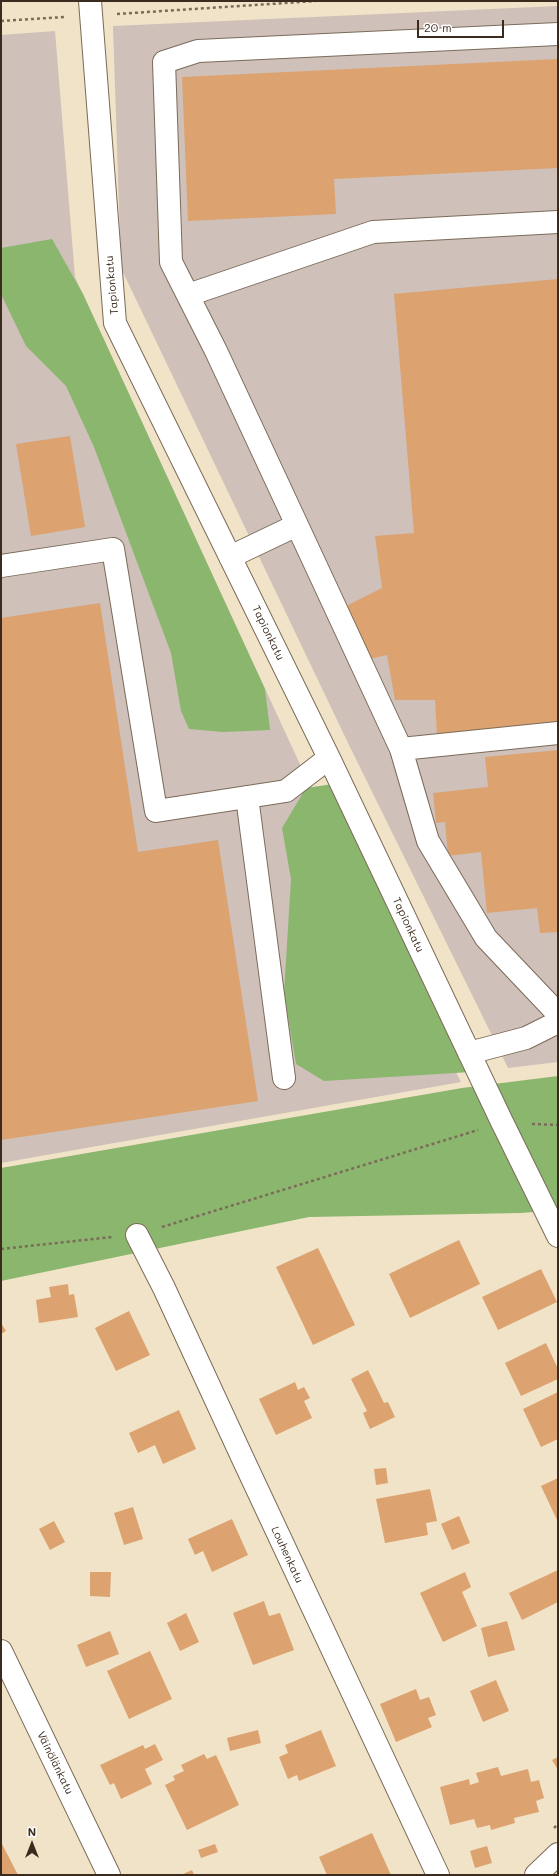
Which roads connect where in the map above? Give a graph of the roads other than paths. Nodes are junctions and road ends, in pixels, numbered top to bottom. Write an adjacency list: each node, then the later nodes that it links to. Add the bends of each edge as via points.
1 (90, 9): 6 (street, Tapionkatu, via 115,323)
2 (558, 34): 4 (street, via 198,51 164,62 171,262)
3 (558, 222): 4 (street, via 373,232)
4 (188, 296): 5 (street)
5 (298, 525): 6 (street); 9 (street)
6 (230, 557): 10 (street, Tapionkatu)
7 (1, 566): 11 (street, via 113,549 156,811)
8 (558, 733): 9 (street)
9 (401, 749): 12 (street, via 428,841 486,938)
10 (329, 758): 11 (street, via 286,791); 14 (street, Tapionkatu)
11 (247, 797): 15 (street)
12 (558, 1014)
13 (558, 1022): 14 (street, via 526,1038)
14 (469, 1053): 17 (street, Tapionkatu)
15 (284, 1078)
16 (137, 1235): 21 (street, Louhenkatu)
17 (558, 1236)
18 (1, 1651): 20 (street, Väinölänkatu)
19 (558, 1854): 22 (street)
20 (109, 1875)
21 (438, 1875)
22 (536, 1875)

